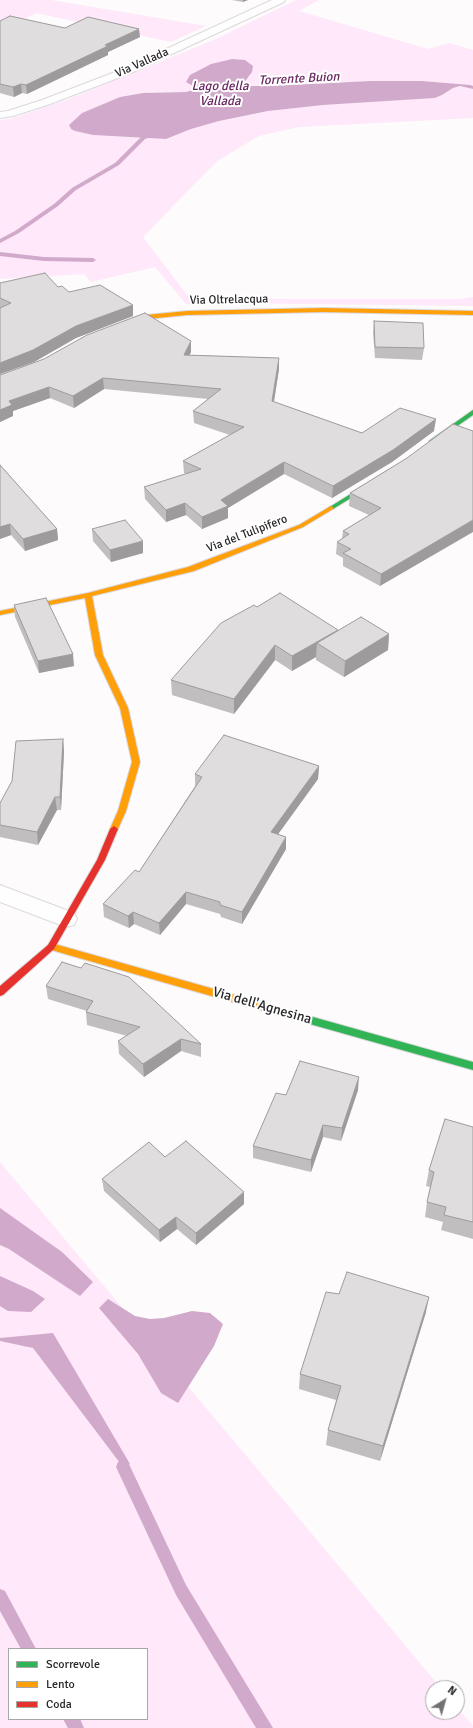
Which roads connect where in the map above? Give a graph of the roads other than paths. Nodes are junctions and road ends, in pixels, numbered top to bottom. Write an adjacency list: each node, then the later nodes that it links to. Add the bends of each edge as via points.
1 (280, 0): 2 (street, Via Vallada, via 127,71 46,102)
2 (0, 115)
3 (473, 313): 4 (street, Via Oltrelacqua, via 323,310 187,313 146,317)
4 (118, 328)
5 (473, 412): 6 (street)
6 (424, 448)
7 (381, 477): 8 (street, Via del Tulipifero, via 301,526 191,569)
8 (88, 595): 9 (street, Via del Tulipifero); 11 (street, via 99,655 124,708 136,762 122,811 101,860)
9 (0, 613)
10 (0, 893): 11 (street)
11 (66, 918): 12 (street)
12 (51, 947): 13 (street); 14 (street, Via dell'Agnesina)
13 (0, 992)
14 (473, 1066)

